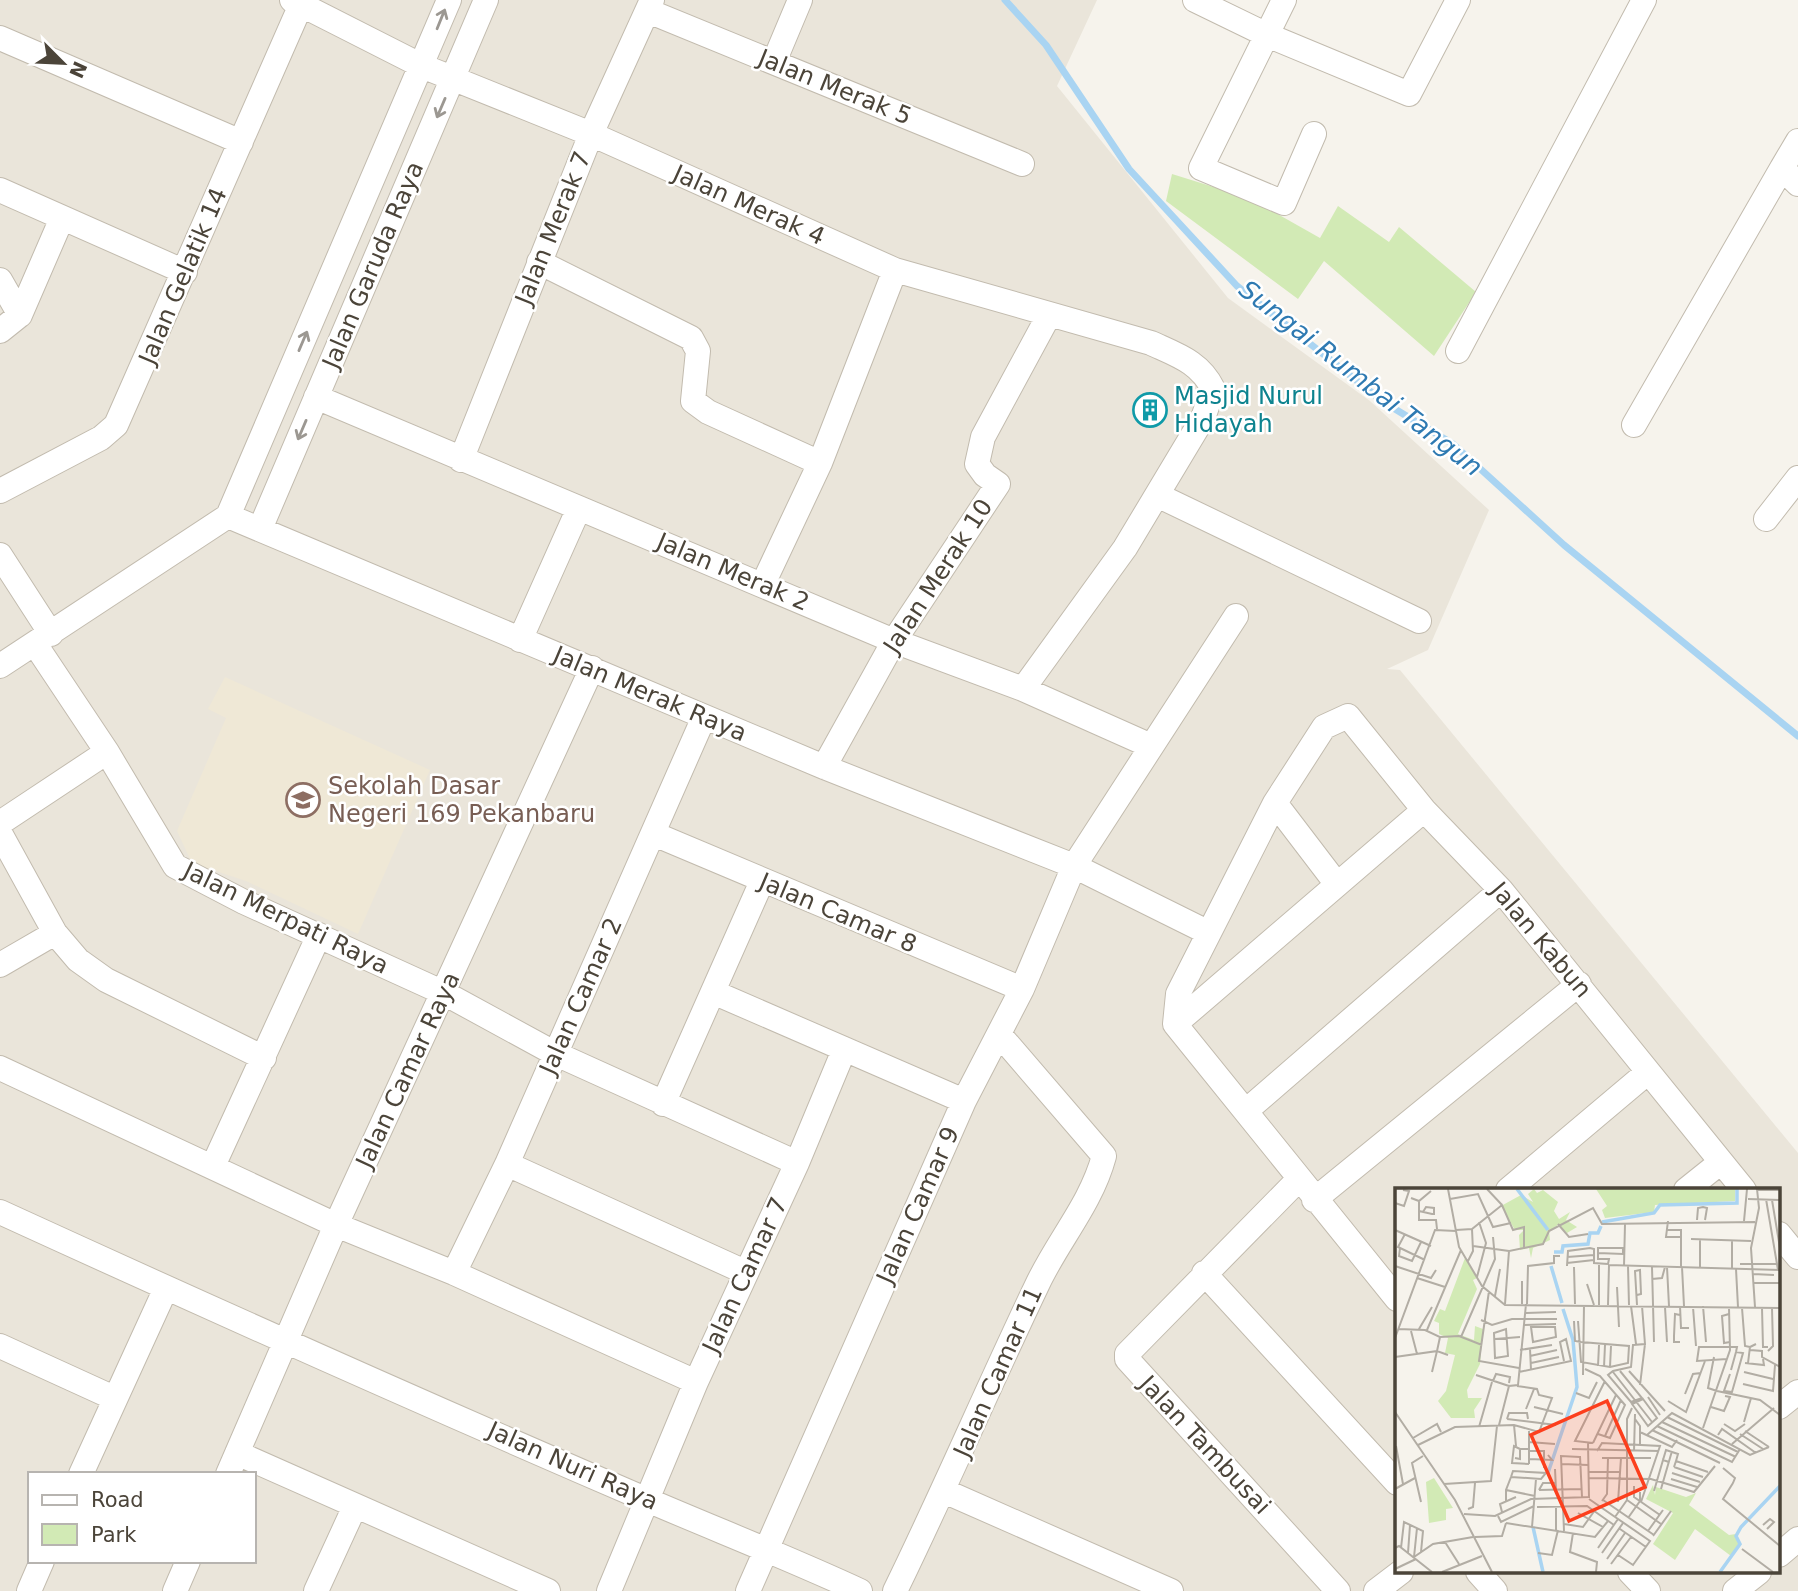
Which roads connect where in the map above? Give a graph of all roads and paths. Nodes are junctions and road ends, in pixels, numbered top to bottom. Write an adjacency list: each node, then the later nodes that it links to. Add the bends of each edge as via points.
1 (449, 0): 13 (street, Jalan Garuda Raya, one-way to 1)
2 (486, 0): 14 (street, Jalan Garuda Raya)
3 (800, 0): 12 (street)
4 (1195, 0): 10 (street)
5 (1284, 0): 10 (street)
6 (1458, 0): 10 (street, via 1409,94)
7 (1644, 0): 30 (street)
8 (298, 1): 13 (street, Jalan Merak 4); 18 (street, Jalan Gelatik 14)
9 (650, 5): 12 (street, Jalan Merak 5); 15 (street, Jalan Merak 7)
10 (1267, 35): 16 (street, via 1201,168 1284,203)
11 (0, 38): 18 (street)
12 (774, 62): 19 (street, Jalan Merak 5)
13 (422, 66): 14 (street, Jalan Merak 4); 39 (street, Jalan Garuda Raya, one-way to 13)
14 (453, 79): 15 (street, Jalan Merak 4); 31 (street, Jalan Garuda Raya, one-way to 31)
15 (591, 134): 23 (street, Jalan Merak 7); 24 (street, Jalan Merak 4)
16 (1314, 134)
17 (1798, 141): 20 (street)
18 (241, 142): 25 (street, Jalan Gelatik 14)
19 (1022, 164)
20 (1790, 176): 32 (street)
21 (0, 190): 22 (street)
22 (62, 218): 25 (street); 27 (street)
23 (538, 262): 33 (street, Jalan Merak 7); 34 (street, via 691,338 698,351 693,401)
24 (895, 271): 28 (street, Jalan Merak 4); 34 (street)
25 (185, 272): 36 (street, Jalan Gelatik 14, via 116,425 101,438)
26 (0, 280): 27 (street)
27 (20, 315): 29 (street)
28 (1049, 315): 37 (street, Jalan Merak 4, via 1151,344 1206,374 1213,388 1203,418); 48 (street, Jalan Merak 10, via 983,437 977,464 998,484)
29 (0, 331)
30 (1458, 351)
31 (316, 397): 33 (street, Jalan Merak 2); 41 (street, Jalan Garuda Raya, one-way to 41)
32 (1634, 425)
33 (461, 460): 38 (street, Jalan Merak 2)
34 (820, 463): 43 (street)
35 (1798, 478): 40 (street)
36 (0, 491)
37 (1157, 495): 45 (street); 51 (street, via 1125,548)
38 (579, 508): 43 (street, Jalan Merak 2); 47 (street)
39 (228, 516): 41 (street, Jalan Merak Raya); 46 (street)
40 (1766, 519)
41 (260, 529): 47 (street, Jalan Merak Raya)
42 (0, 555): 46 (street, Jalan Merpati Raya)
43 (763, 584): 48 (street, Jalan Merak 2)
44 (1236, 616): 53 (street, Jalan Camar 9)
45 (1419, 621)
46 (43, 639): 49 (street); 54 (street, Jalan Merpati Raya)
47 (520, 640): 50 (street, Jalan Merak Raya)
48 (894, 641): 51 (street, Jalan Merak 2); 55 (street, Jalan Merak 10)
49 (0, 666)
50 (592, 668): 52 (street, Jalan Merak Raya); 72 (street, Jalan Camar Raya)
51 (1023, 689): 53 (street, Jalan Merak 2)
52 (704, 717): 55 (street, Jalan Merak Raya); 60 (street, Jalan Camar 2)
53 (1152, 746): 61 (street, Jalan Camar 9)
54 (107, 752): 58 (street); 67 (street, Jalan Merpati Raya, via 175,866)
55 (824, 767): 61 (street, Jalan Merak Raya)
56 (1275, 803): 57 (street, Jalan Kabun, via 1324,727 1348,716); 63 (street); 65 (street)
57 (1424, 810): 63 (street); 64 (street, Jalan Kabun)
58 (0, 823)
59 (0, 833): 66 (street)
60 (654, 834): 62 (street, Jalan Camar 8); 76 (street, Jalan Camar 2)
61 (1074, 866): 65 (street, Jalan Merak Raya); 70 (street, Jalan Camar 9)
62 (762, 881): 70 (street, Jalan Camar 8); 71 (street)
63 (1336, 883): 73 (street)
64 (1502, 890): 69 (street, Jalan Kabun); 82 (street)
65 (1207, 932): 73 (street, via 1178,994)
66 (55, 933): 68 (street); 77 (street, via 78,960 106,980)
67 (319, 935): 72 (street, Jalan Merpati Raya); 77 (street)
68 (0, 965)
69 (1579, 984): 79 (street, Jalan Kabun); 91 (street)
70 (1022, 989): 74 (street, Jalan Camar 9)
71 (713, 992): 75 (street); 81 (street)
72 (444, 993): 76 (street, Jalan Merpati Raya); 93 (street, Jalan Camar Raya)
73 (1175, 1024): 82 (street)
74 (999, 1034): 80 (street, Jalan Camar 9); 108 (street, Jalan Camar 11, via 1104,1156 1092,1193 1039,1280)
75 (844, 1050): 80 (street); 84 (street, Jalan Camar 7)
76 (554, 1053): 81 (street, Jalan Merpati Raya); 85 (street, Jalan Camar 2)
77 (264, 1058): 86 (street)
78 (0, 1068): 86 (street)
79 (1648, 1072): 83 (street, Jalan Kabun); 88 (street)
80 (964, 1101): 112 (street, Jalan Camar 9)
81 (663, 1104): 84 (street, Jalan Merpati Raya)
82 (1247, 1110): 87 (street)
83 (1721, 1162): 89 (street); 90 (street, Jalan Kabun)
84 (797, 1163): 94 (street, Jalan Camar 7)
85 (507, 1164): 94 (street); 95 (street, Jalan Camar 2)
86 (212, 1166): 93 (street)
87 (1299, 1179): 91 (street); 96 (street, Jalan Tambusai)
88 (1510, 1188)
89 (1688, 1188)
90 (1742, 1188)
91 (1314, 1200): 98 (street)
92 (0, 1212): 97 (street, Jalan Nuri Raya)
93 (336, 1225): 95 (street); 99 (street, Jalan Camar Raya)
94 (744, 1272): 101 (street, Jalan Camar 7)
95 (454, 1273): 101 (street)
96 (1204, 1273): 107 (street); 129 (street, Jalan Tambusai, via 1127,1359)
97 (166, 1288): 99 (street, Jalan Nuri Raya); 103 (street)
98 (1395, 1291)
99 (287, 1340): 105 (street, Jalan Camar Raya); 109 (street, Jalan Nuri Raya)
100 (2, 1353): 103 (street)
101 (696, 1382): 109 (street, Jalan Camar 7)
102 (1798, 1392): 104 (street)
103 (114, 1398): 106 (street)
104 (1780, 1406)
105 (233, 1463): 110 (street)
106 (82, 1472)
107 (1395, 1481)
108 (944, 1491): 127 (street, Jalan Camar 11); 128 (street)
109 (648, 1500): 112 (street, Jalan Nuri Raya); 124 (street, Jalan Camar 7)
110 (355, 1506): 122 (street); 123 (street)
111 (1798, 1539): 113 (street)
112 (766, 1547): 125 (street, Jalan Camar 9); 126 (street, Jalan Nuri Raya)
113 (1780, 1554)
114 (42, 1563): 120 (street)
115 (187, 1563): 121 (street)
116 (1398, 1574): 130 (street)
117 (1480, 1574): 131 (street)
118 (1632, 1574): 132 (street)
119 (1756, 1574): 133 (street)
120 (29, 1591)
121 (175, 1591)
122 (316, 1591)
123 (548, 1591)
124 (609, 1591)
125 (748, 1591)
126 (860, 1591)
127 (895, 1591)
128 (1171, 1591)
129 (1338, 1591)
130 (1376, 1591)
131 (1495, 1591)
132 (1648, 1591)
133 (1735, 1591)

